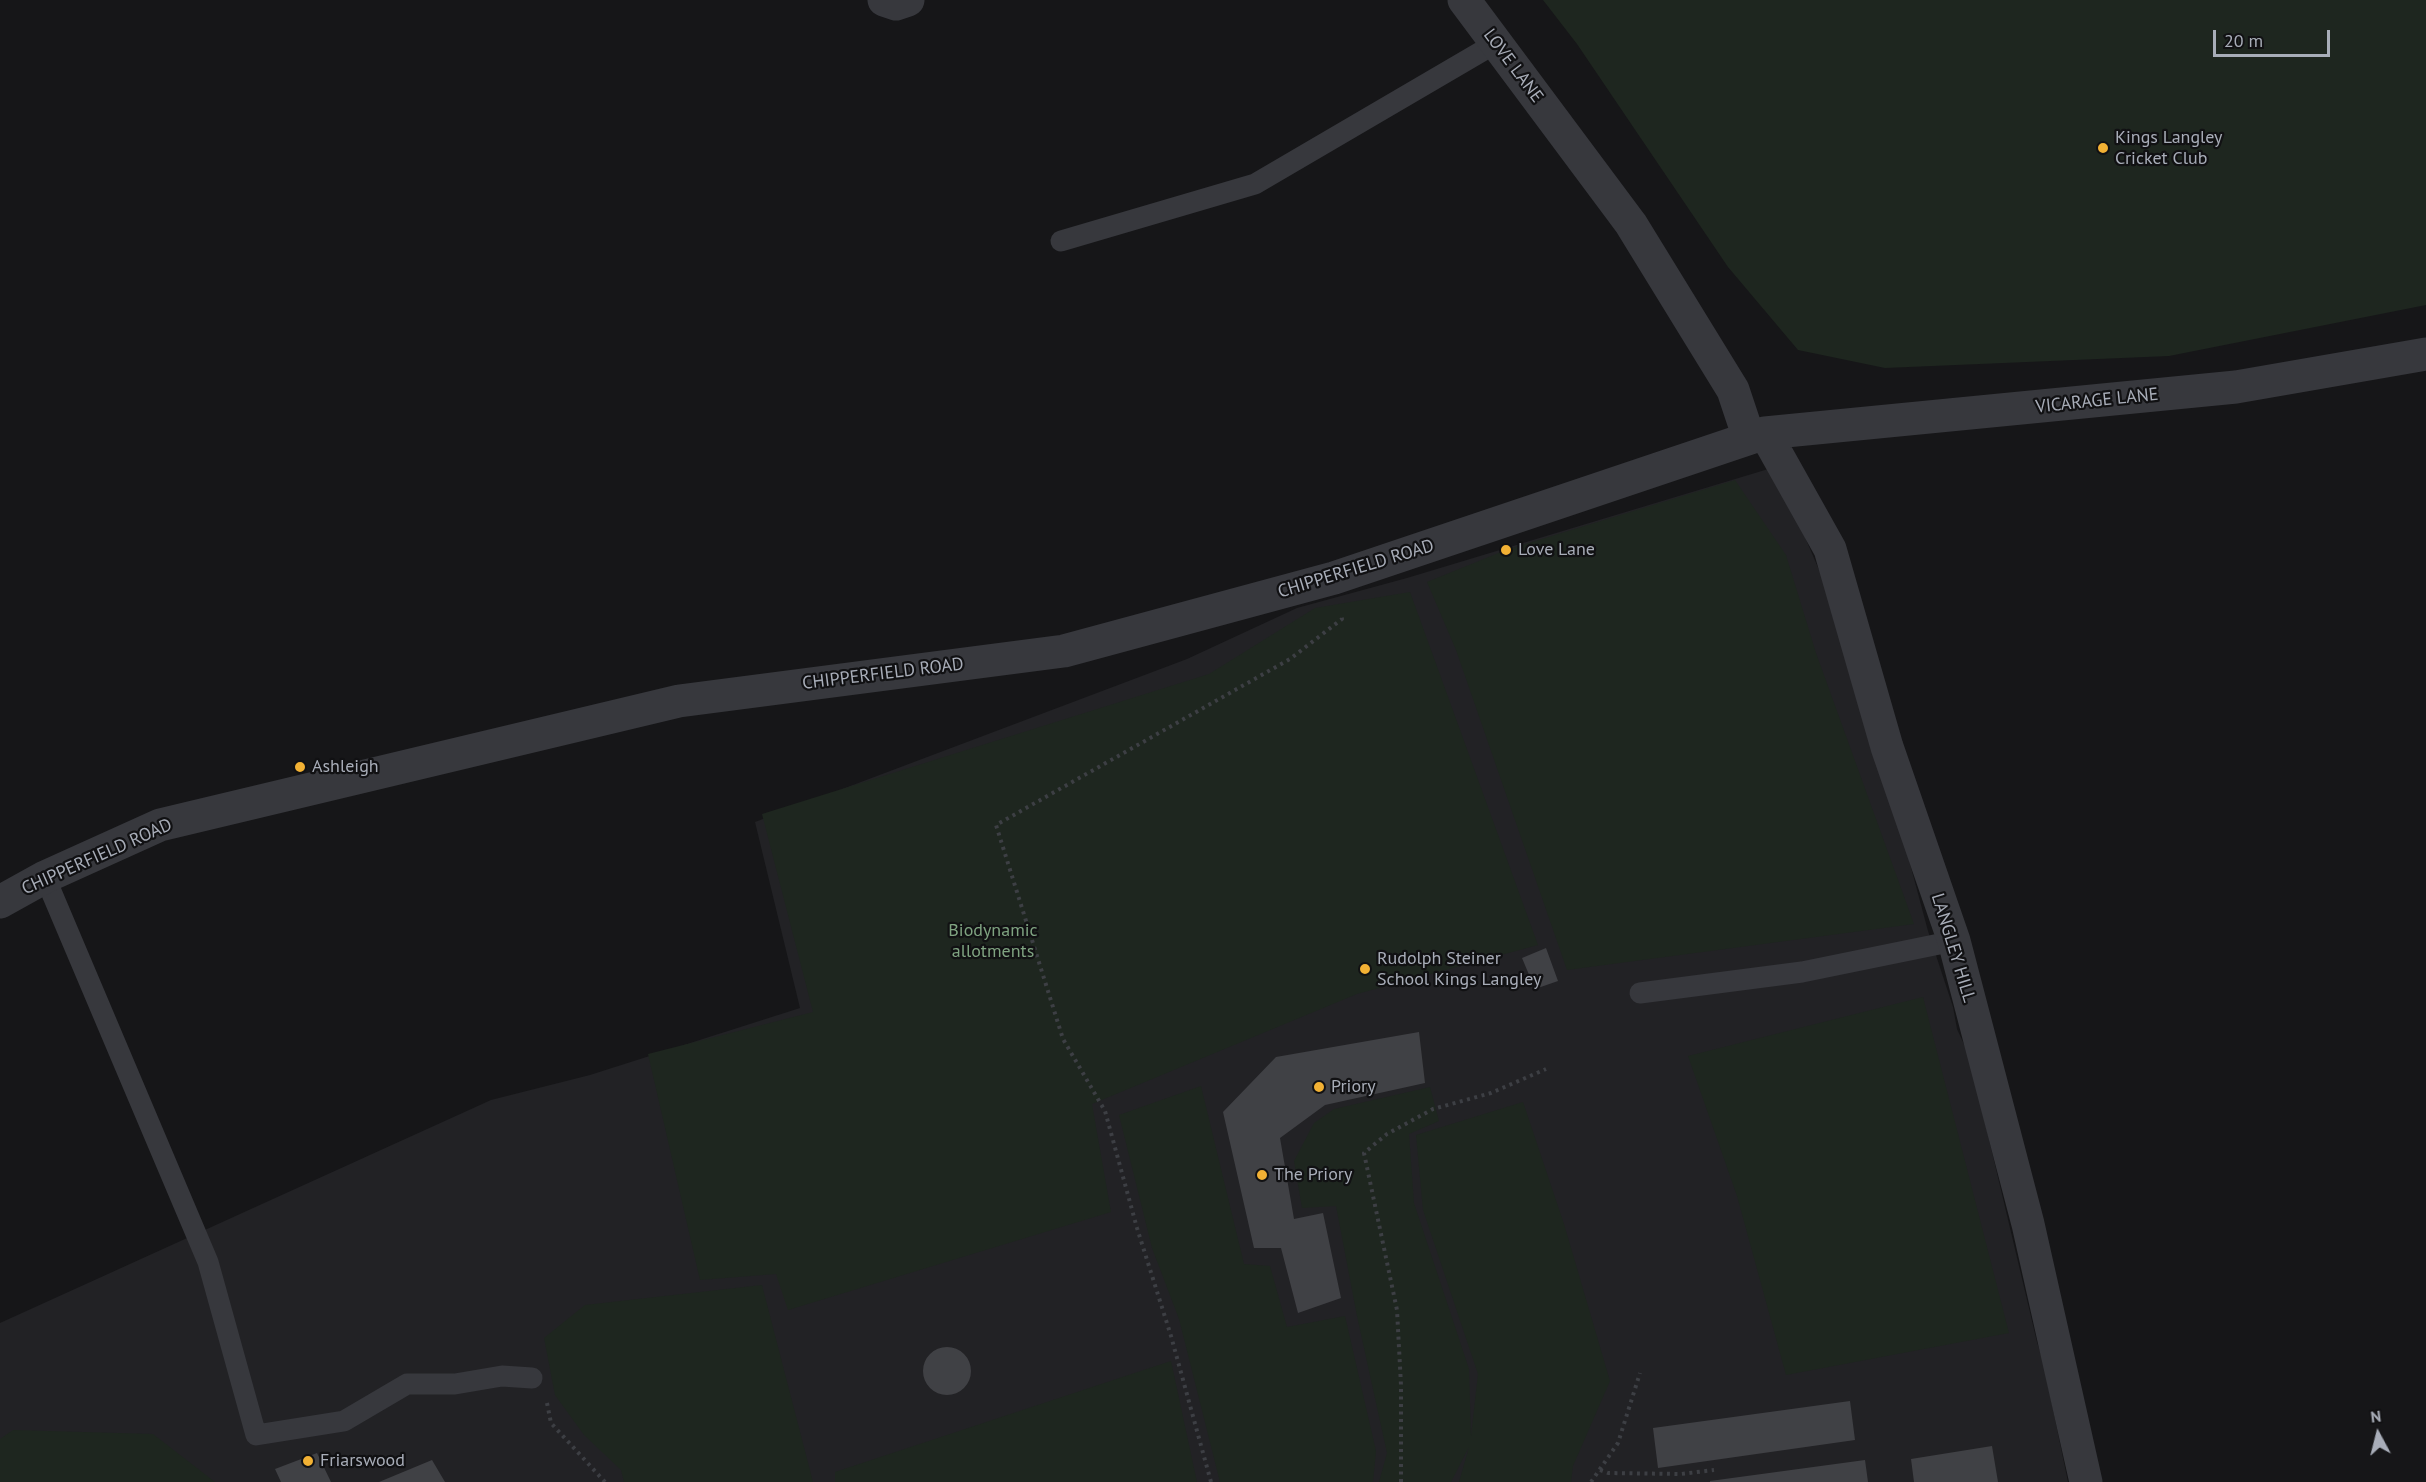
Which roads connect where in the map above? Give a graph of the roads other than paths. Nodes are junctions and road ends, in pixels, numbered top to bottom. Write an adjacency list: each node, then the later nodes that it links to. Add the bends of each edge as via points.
1 (884, 0): 2 (street, via 896,4)
2 (908, 0)
3 (1464, 0): 4 (street, LOVE LANE)
4 (1496, 43): 5 (lane, via 1255,184); 7 (street, LOVE LANE, via 1631,224)
5 (1061, 241)
6 (2426, 354): 7 (street, VICARAGE LANE, via 2236,387)
7 (1757, 435): 8 (street, CHIPPERFIELD ROAD, via 1334,578 1064,651 680,700 160,825); 10 (street, LANGLEY HILL, via 1830,549 1887,747)
8 (45, 877): 9 (street, CHIPPERFIELD ROAD); 12 (lane, via 208,1262 256,1435 344,1421 407,1383 455,1384 502,1376)
9 (0, 902)
10 (1954, 941): 11 (lane, via 1802,972); 13 (street, LANGLEY HILL, via 2028,1224)
11 (1640, 993)
12 (538, 1385)
13 (2086, 1482)

